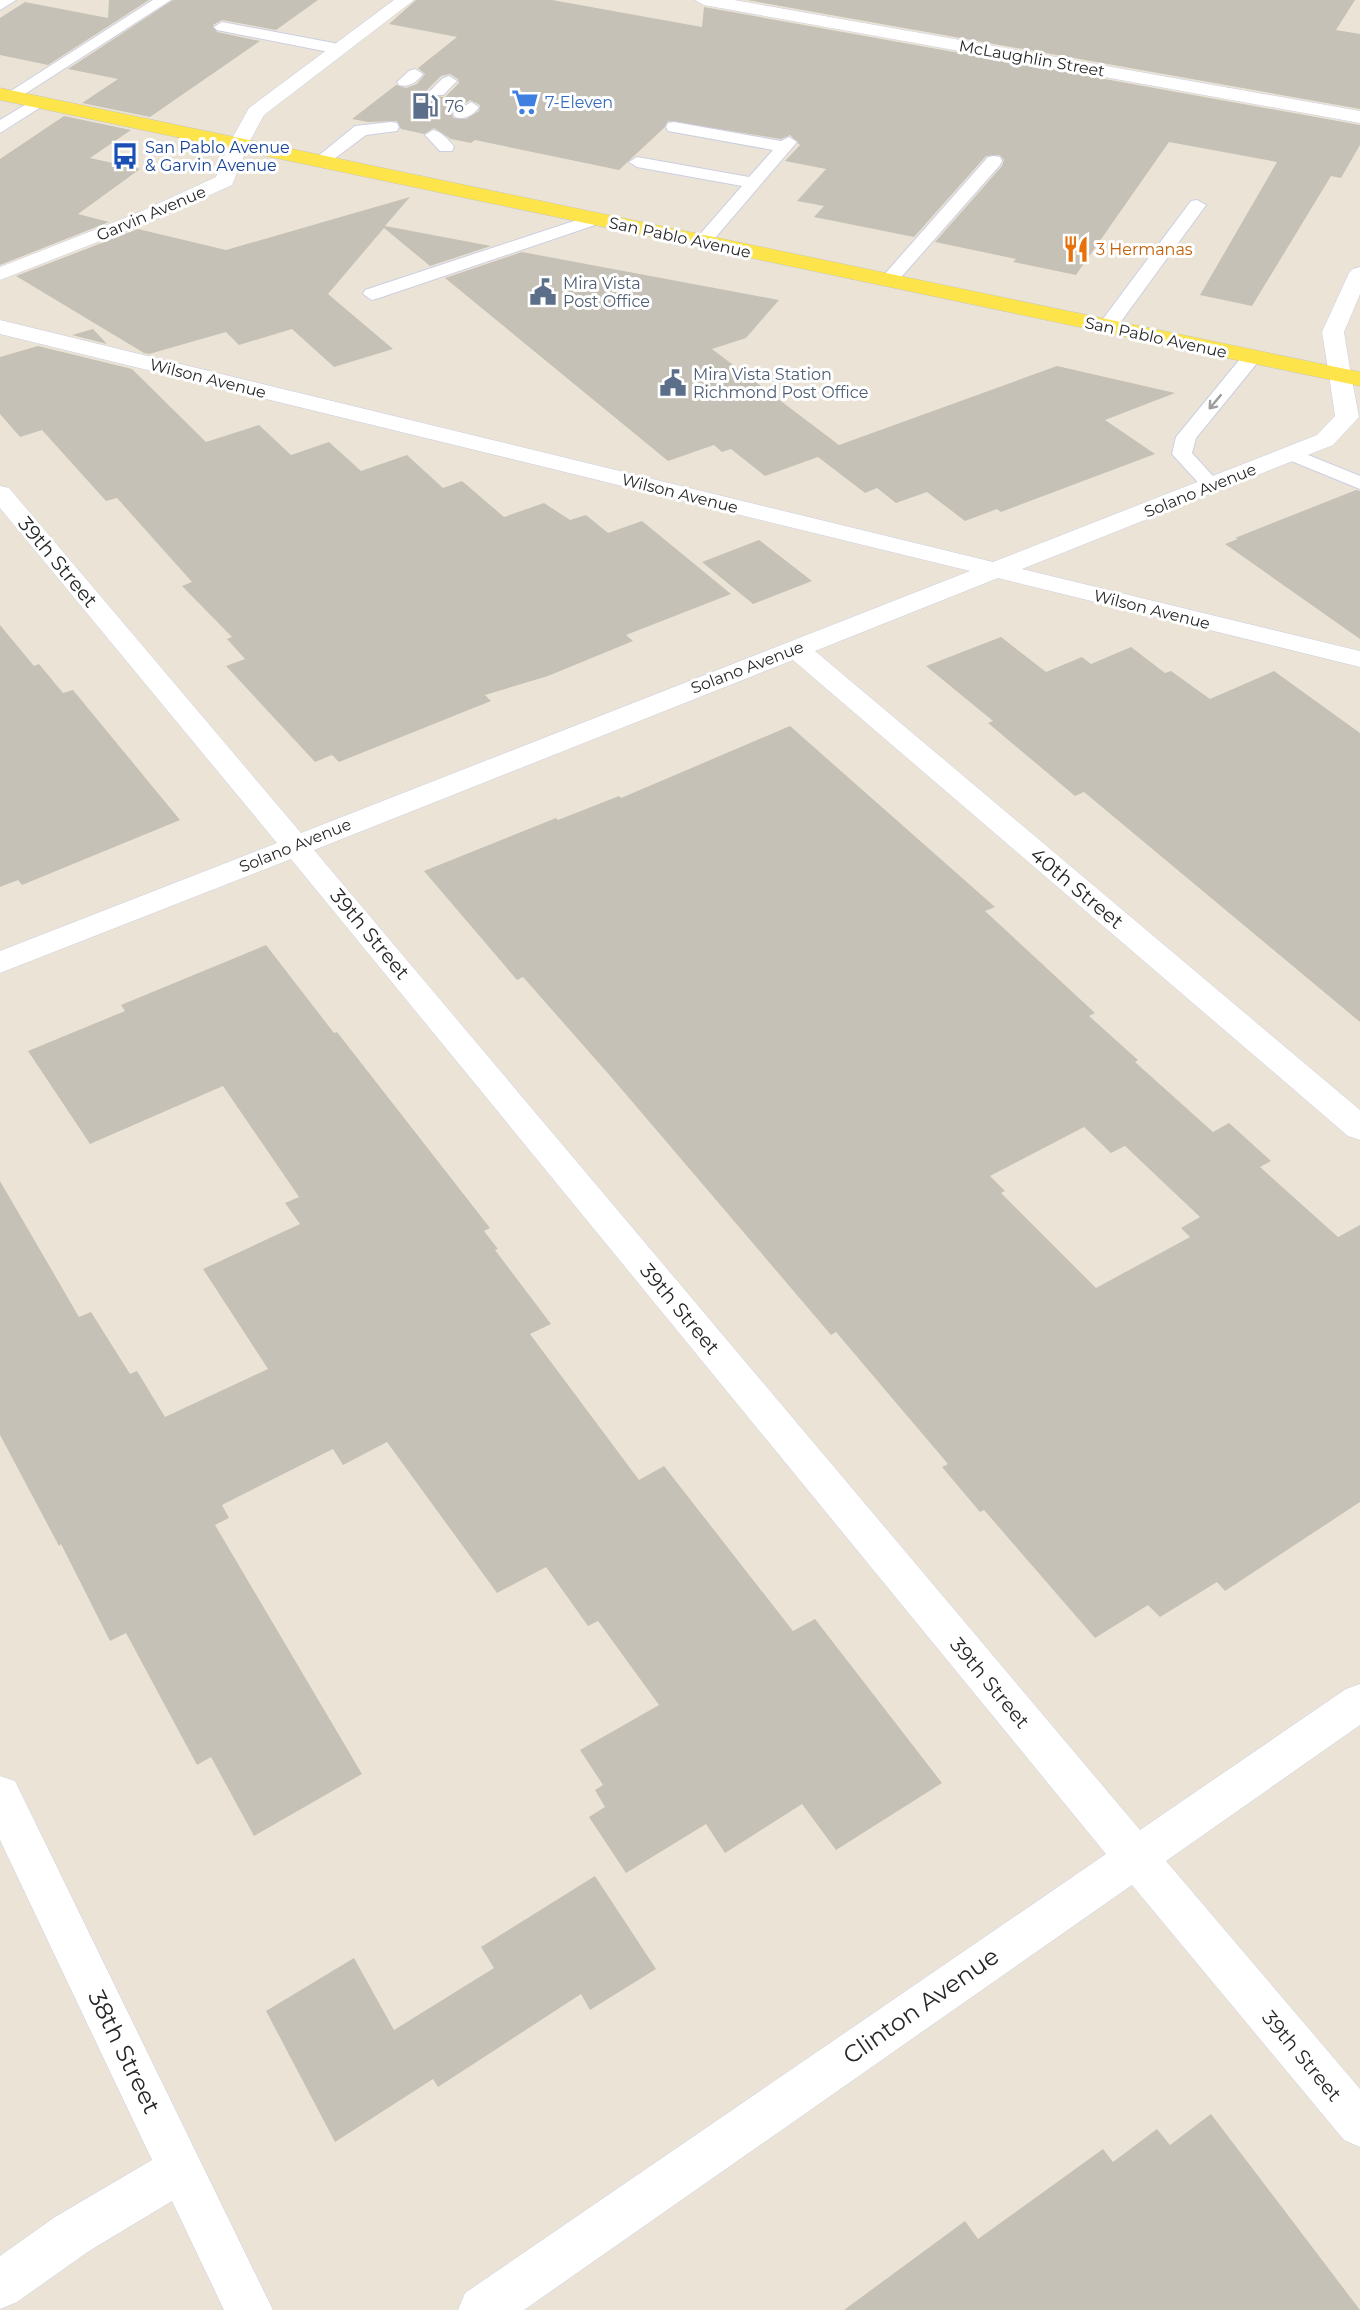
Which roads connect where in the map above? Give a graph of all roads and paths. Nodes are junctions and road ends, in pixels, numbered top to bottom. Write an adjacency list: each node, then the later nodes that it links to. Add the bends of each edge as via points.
1 (8, 0): 5 (lane)
2 (163, 0): 10 (lane)
3 (405, 0): 7 (street, Garvin Avenue)
4 (704, 0): 12 (street, McLaughlin Street)
5 (0, 5)
6 (222, 27): 7 (lane)
7 (339, 50): 16 (street, Garvin Avenue, via 256,112)
8 (449, 81): 9 (lane)
9 (437, 92)
10 (6, 95): 11 (main road, San Pablo Avenue)
11 (38, 102): 15 (lane); 16 (main road, San Pablo Avenue)
12 (1360, 117)
13 (391, 127): 18 (lane, via 359,125)
14 (674, 127): 20 (lane, via 787,145)
15 (0, 128)
16 (239, 144): 18 (main road, San Pablo Avenue); 25 (street, Garvin Avenue, via 225,181)
17 (994, 161): 26 (lane)
18 (320, 162): 22 (main road, San Pablo Avenue)
19 (637, 162): 20 (lane)
20 (754, 183): 23 (lane)
21 (1197, 205): 29 (lane)
22 (596, 219): 23 (main road, San Pablo Avenue); 27 (lane)
23 (703, 241): 26 (main road, San Pablo Avenue)
24 (1360, 273): 31 (street, Solano Avenue, via 1333,332)
25 (0, 274)
26 (889, 280): 29 (main road, San Pablo Avenue)
27 (372, 294)
28 (0, 327): 36 (street, Wilson Avenue)
29 (1107, 327): 30 (main road, San Pablo Avenue)
30 (1252, 357): 31 (main road, San Pablo Avenue); 34 (lane, one-way to 34, via 1186,437 1182,454)
31 (1350, 377): 32 (street, Solano Avenue, via 1347,417 1325,440)
32 (1291, 454): 33 (lane); 34 (street, Solano Avenue)
33 (1360, 483)
34 (1212, 486): 36 (street, Solano Avenue)
35 (0, 493): 39 (street, 39th Street)
36 (997, 571): 37 (street, Solano Avenue); 38 (street, Wilson Avenue)
37 (795, 648): 39 (street, Solano Avenue); 41 (street, 40th Street)
38 (1360, 659)
39 (296, 844): 40 (street, Solano Avenue); 44 (street, 39th Street)
40 (0, 963)
41 (1360, 1128)
42 (1360, 1702): 44 (street, Clinton Avenue)
43 (0, 1795): 46 (street, 38th Street)
44 (1135, 1858): 45 (street, 39th Street); 49 (street, Clinton Avenue)
45 (1360, 2124)
46 (181, 2169): 47 (street, via 72,2234); 48 (street, 38th Street)
47 (0, 2285)
48 (249, 2310)
49 (482, 2310)

